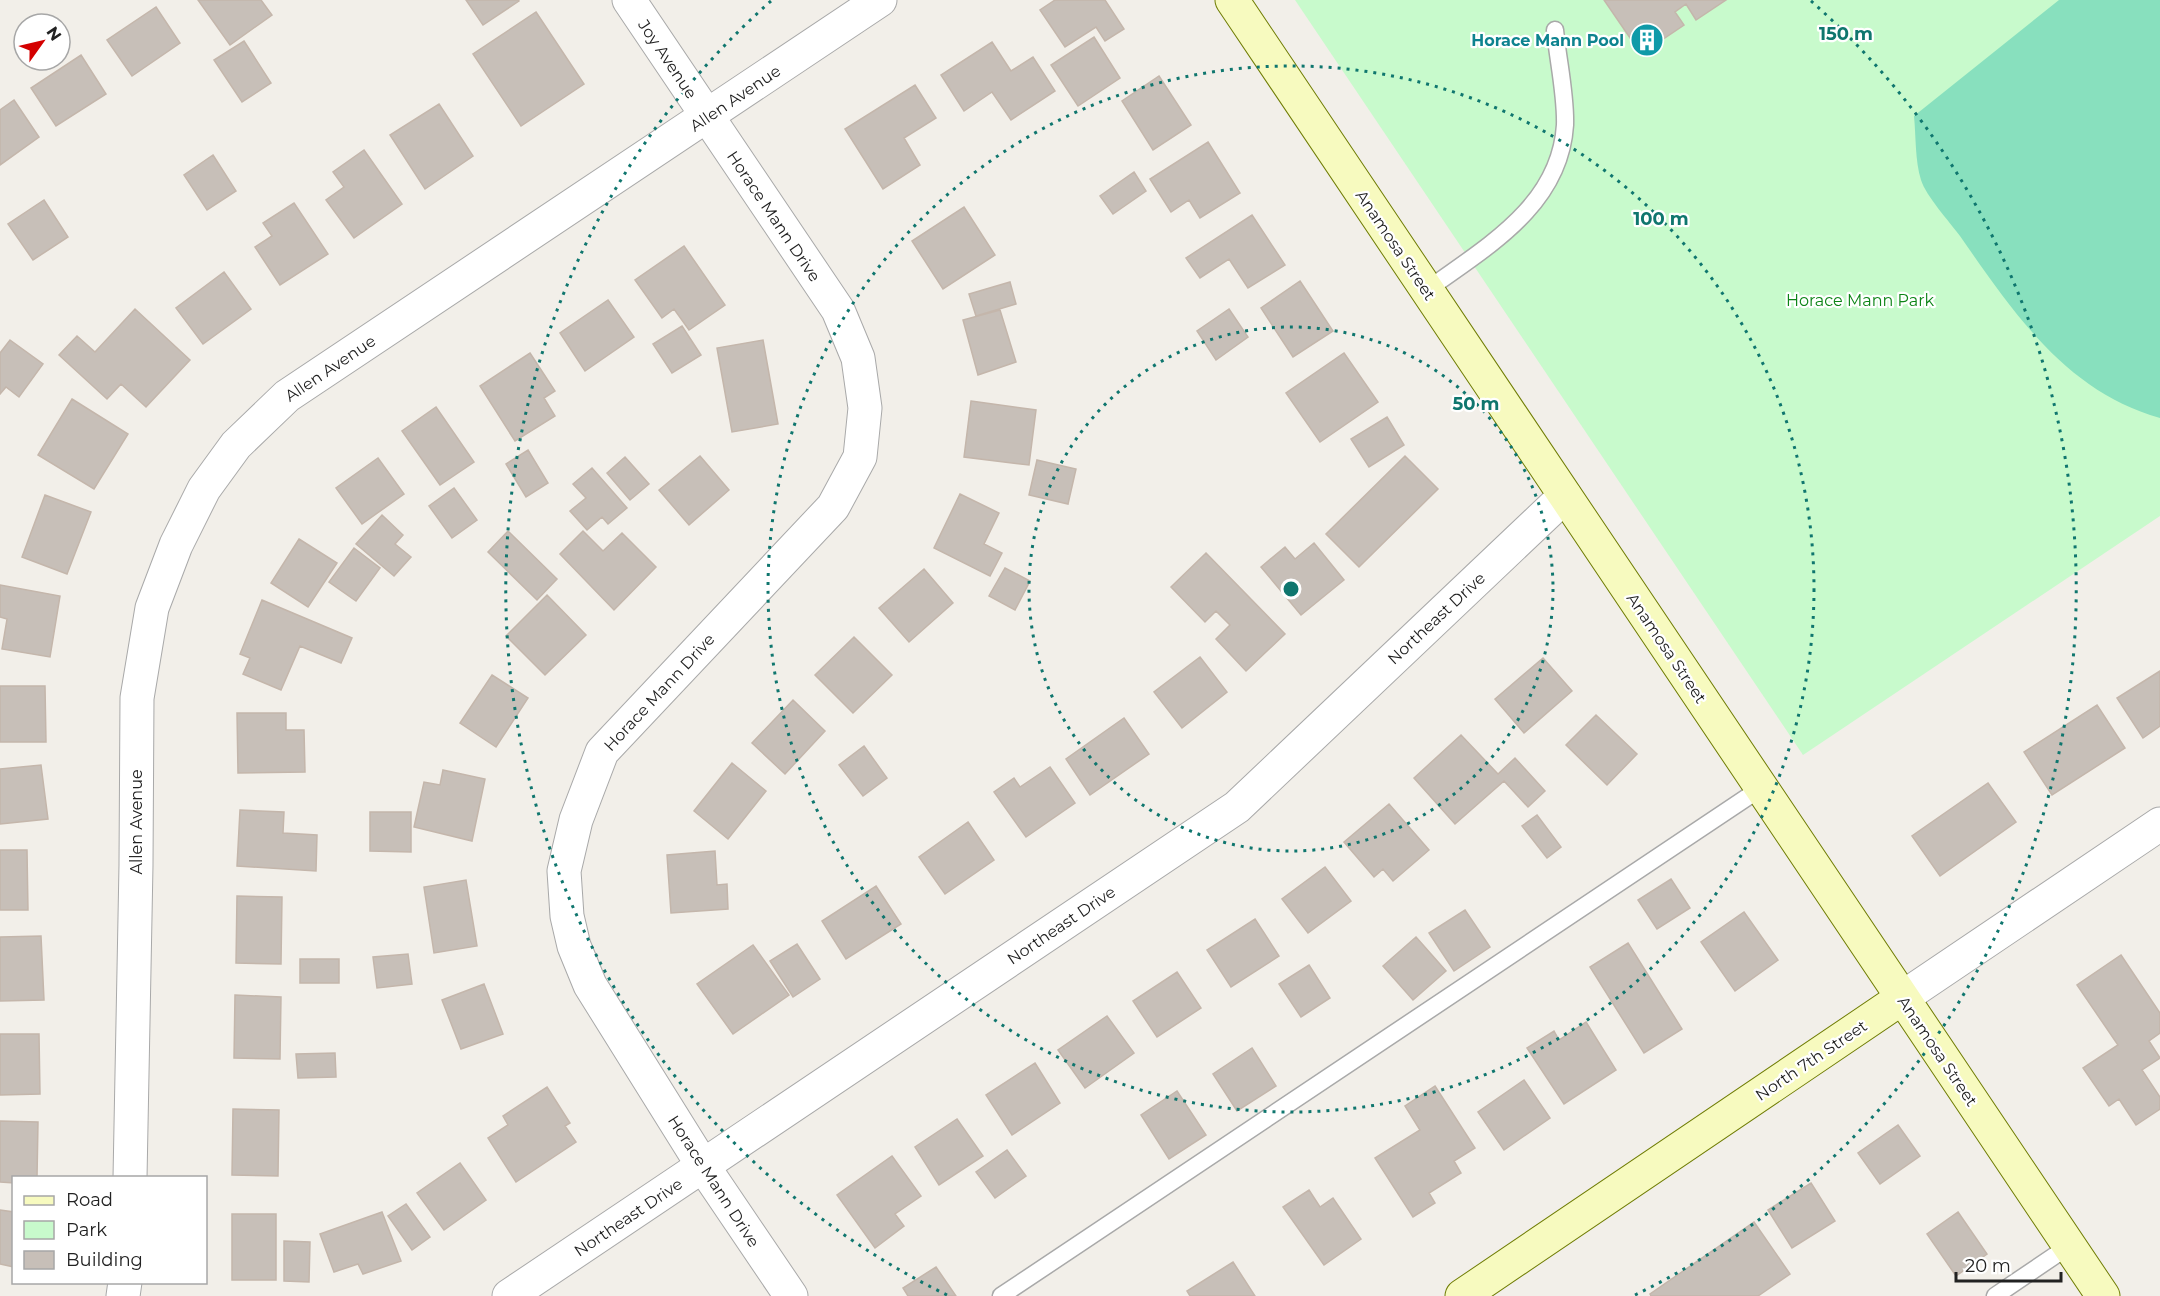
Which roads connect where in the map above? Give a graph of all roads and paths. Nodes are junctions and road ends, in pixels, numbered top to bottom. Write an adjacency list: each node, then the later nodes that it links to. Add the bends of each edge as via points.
1 (629, 0): 5 (street, Joy Avenue)
2 (880, 0): 5 (street, Allen Avenue)
3 (1232, 0): 6 (main road, Anamosa Street)
4 (1555, 30): 6 (lane, via 1565,124 1559,162 1525,216)
5 (707, 117): 11 (street, Horace Mann Drive, via 838,310 858,358 866,408 860,457 833,507 602,752 576,820 564,871 567,916 590,985); 12 (street, Allen Avenue, via 287,396 236,445 204,489 176,544 152,608 137,698)
6 (1427, 291): 7 (main road, Anamosa Street)
7 (1565, 495): 8 (main road, Anamosa Street); 11 (street, Northeast Drive, via 1237,807)
8 (1761, 788): 10 (main road, Anamosa Street); 16 (lane)
9 (2160, 824): 10 (street, North 7th Street)
10 (1902, 998): 13 (main road, Anamosa Street); 17 (main road, North 7th Street)
11 (703, 1166): 14 (street, Northeast Drive); 15 (street, Horace Mann Drive)
12 (130, 1176)
13 (2069, 1246): 18 (lane); 19 (main road, Anamosa Street)
14 (509, 1296)
15 (791, 1296)
16 (1001, 1296)
17 (1462, 1296)
18 (1995, 1296)
19 (2103, 1296)

